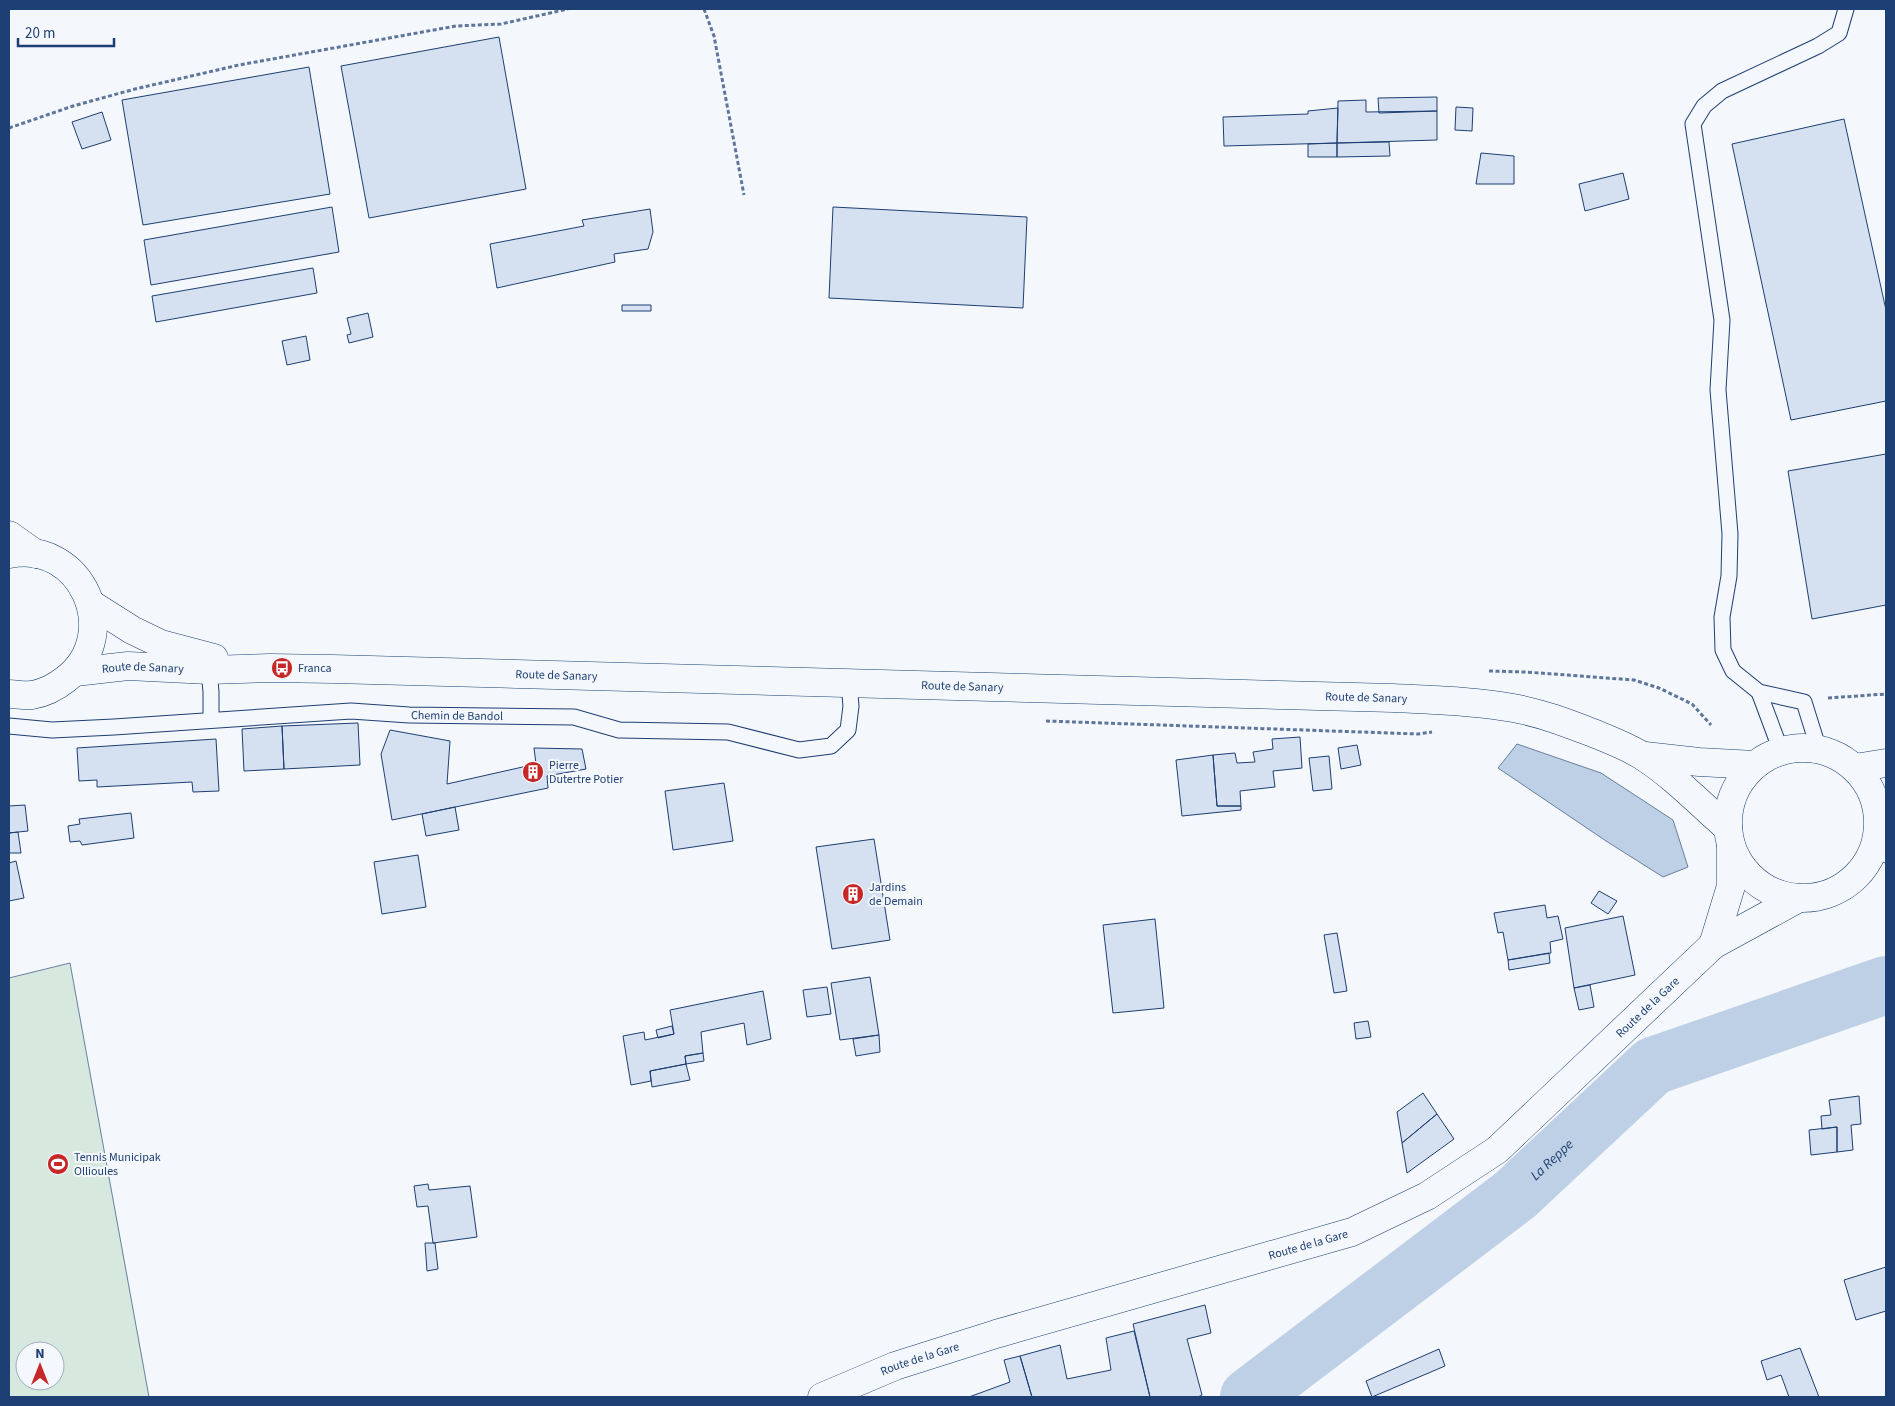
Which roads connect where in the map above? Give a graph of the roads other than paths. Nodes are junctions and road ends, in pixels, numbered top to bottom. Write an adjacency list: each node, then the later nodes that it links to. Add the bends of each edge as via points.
1 (1846, 9): 10 (lane, via 1839,32 1818,46 1722,91 1704,106 1694,124 1722,320 1718,390 1730,534 1729,576 1722,617 1723,650 1734,671)
2 (9, 535): 4 (main road)
3 (9, 554): 4 (main road, Route de Sanary)
4 (36, 554): 5 (main road, Route de Sanary, via 64,565 81,582)
5 (91, 604): 6 (main road, Route de Sanary, via 161,644 198,655); 8 (main road, Route de Sanary, via 94,628 88,652)
6 (270, 668): 7 (main road, Route de Sanary); 9 (main road, Route de Sanary)
7 (209, 670): 8 (main road, Route de Sanary, via 128,666); 12 (lane)
8 (75, 672): 11 (main road, Route de Sanary, via 56,687 32,695)
9 (849, 684): 12 (lane, Chemin de Bandol, via 848,730 831,746 799,750 728,732 619,730 574,717 351,711); 16 (main road, Route de Sanary, via 1456,701 1515,708 1560,720)
10 (1759, 692): 14 (lane, via 1804,702); 15 (lane)
11 (9, 694)
12 (211, 720): 13 (lane, Chemin de Bandol, via 52,730)
13 (9, 726)
14 (1819, 750): 15 (main road); 19 (main road)
15 (1781, 751): 18 (main road)
16 (1643, 756): 18 (main road, Route de Sanary); 21 (main road, Route de Sanary, via 1688,790)
17 (1886, 763): 19 (main road)
18 (1755, 765): 21 (main road, via 1734,793 1729,810)
19 (1854, 768): 20 (main road, via 1867,783)
20 (1882, 815): 22 (main road, via 1877,835)
21 (1729, 837): 23 (main road, via 1741,866 1757,883 1777,893); 24 (main road, Route de la Gare, via 1731,886)
22 (1880, 853): 23 (main road, via 1843,886 1822,896)
23 (1799, 898): 24 (main road, Route de la Gare)
24 (1713, 945): 25 (main road, Route de la Gare, via 1497,1150 1427,1196 1352,1232 987,1337 895,1366)
25 (822, 1397)

